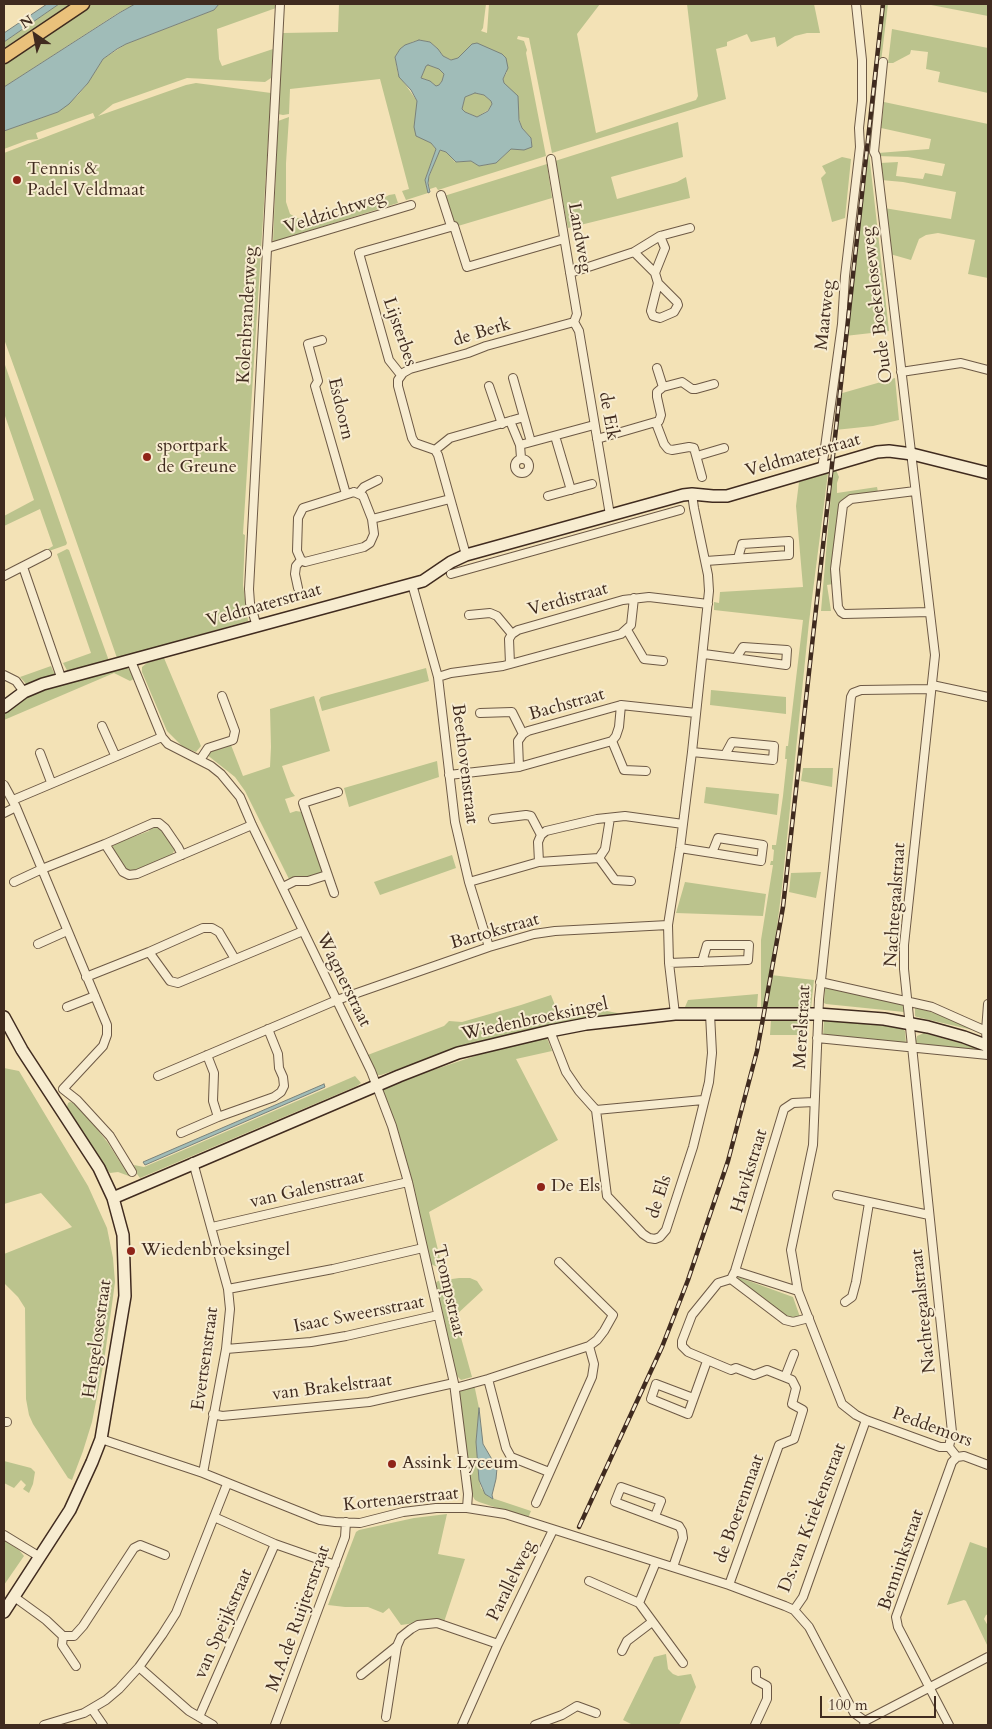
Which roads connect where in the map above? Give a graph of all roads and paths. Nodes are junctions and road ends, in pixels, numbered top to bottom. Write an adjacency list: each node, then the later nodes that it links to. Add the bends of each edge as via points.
1 (83, 4): 4 (main road)
2 (280, 4): 15 (street, Kolenbranderweg)
3 (856, 4): 6 (street, via 862,60)
4 (4, 57)
5 (883, 62): 7 (street, Oude Boekeloseweg)
6 (860, 147): 7 (street); 44 (street, Maatweg, via 842,324)
7 (874, 152): 24 (street, Oude Boekeloseweg)
8 (551, 159): 14 (street, Landweg)
9 (441, 195): 11 (street)
10 (411, 204): 15 (street, Veldzichtweg)
11 (451, 226): 14 (street, via 454,226 467,267); 25 (street, Lijsterbes, via 359,253 389,360)
12 (690, 228): 13 (street)
13 (660, 236): 16 (street); 18 (street, via 665,248)
14 (564, 239): 17 (street, Landweg)
15 (267, 248): 77 (street, Kolenbranderweg, via 249,588)
16 (634, 252): 17 (street); 18 (street)
17 (570, 273): 20 (street, Landweg, via 577,314)
18 (655, 273): 19 (street)
19 (658, 283): 19 (street, via 651,312 660,318 674,312 678,306)
20 (574, 322): 25 (street, de Berk, via 410,369); 34 (street, de Eik, via 579,331)
21 (322, 340): 52 (street, Esdoorn, via 308,344 318,381 317,393)
22 (657, 368): 29 (street)
23 (988, 370): 24 (street, via 961,363)
24 (901, 372): 41 (street, Oude Boekeloseweg)
25 (401, 375): 40 (street, Lijsterbes, via 398,386 412,438 415,444)
26 (513, 378): 30 (street)
27 (714, 384): 29 (street, via 696,389 682,382)
28 (489, 386): 33 (street)
29 (663, 386): 32 (street, via 656,397 661,415)
30 (524, 417): 31 (street); 37 (street)
31 (510, 421): 33 (street); 38 (street)
32 (656, 423): 36 (street); 42 (street, via 668,449 690,446)
33 (502, 424): 40 (street, via 450,438)
34 (594, 425): 35 (street); 36 (street, de Eik)
35 (555, 436): 37 (street); 49 (street)
36 (597, 439): 58 (street, de Eik)
37 (531, 442): 38 (street)
38 (520, 445): 43 (street)
39 (724, 448): 42 (street)
40 (435, 450): 55 (street)
41 (912, 454): 44 (street, Veldmaterstraat, via 878,452); 45 (street, Veldmaterstraat); 50 (street, Nachtegaalstraat)
42 (697, 456): 46 (street)
43 (521, 458)
44 (822, 469): 53 (street, Veldmaterstraat, via 727,496)
45 (988, 474)
46 (702, 477)
47 (378, 480): 51 (street)
48 (592, 484): 49 (street)
49 (571, 490): 54 (street)
50 (915, 490): 75 (street, Nachtegaalstraat); 75 (street, via 851,499 843,505 835,569 838,607 844,614)
51 (359, 493): 52 (street); 59 (street, via 364,496)
52 (346, 494): 66 (street, via 303,508 298,518 297,551)
53 (692, 494): 56 (street, Veldmaterstraat); 67 (street)
54 (548, 496)
55 (450, 499): 59 (street); 64 (street)
56 (628, 510): 58 (street, Veldmaterstraat); 60 (street)
57 (680, 510): 60 (street)
58 (610, 515): 61 (street, Veldmaterstraat)
59 (372, 519): 66 (street, via 374,538 364,547 305,562)
60 (631, 524): 62 (street)
61 (532, 537): 62 (street); 64 (street, Veldmaterstraat)
62 (536, 550): 69 (street)
63 (47, 554): 68 (street)
64 (466, 555): 71 (street, Veldmaterstraat, via 431,577)
65 (738, 558): 65 (street, via 742,544 789,541 789,555); 67 (street)
66 (301, 560): 72 (street, via 295,574)
67 (706, 561): 74 (street, via 710,591)
68 (23, 566): 70 (street); 87 (street)
69 (451, 574)
70 (4, 576)
71 (412, 584): 77 (street, Veldmaterstraat); 86 (street, Beethovenstraat)
72 (298, 588)
73 (634, 598): 74 (street, Verdistraat); 78 (street, Verdistraat, via 631,625); 79 (street, Verdistraat)
74 (708, 604): 80 (street)
75 (930, 612): 88 (street, Nachtegaalstraat, via 935,655)
76 (469, 615): 79 (street, Verdistraat, via 490,613 497,616)
77 (257, 627): 83 (street, Veldmaterstraat)
78 (627, 630): 82 (street, via 644,659); 84 (street)
79 (512, 634): 84 (street, Verdistraat, via 508,639)
80 (704, 654): 81 (street); 95 (street)
81 (736, 658): 81 (street, via 743,647 787,650 786,664)
82 (663, 661)
83 (130, 662): 87 (street, Veldmaterstraat); 98 (street)
84 (510, 664): 86 (street)
85 (4, 675): 89 (street, via 16,681)
86 (438, 677): 107 (street, Beethovenstraat)
87 (62, 680): 89 (street, Veldmaterstraat)
88 (931, 687): 91 (street, Merelstraat); 141 (street, Merelstraat, via 861,690 851,697); 144 (street, Nachtegaalstraat, via 904,945)
89 (24, 692): 93 (street, Veldmaterstraat)
90 (222, 696): 104 (street, via 235,731 233,740 208,748)
91 (988, 697)
92 (621, 705): 95 (street, Bachstraat); 97 (street, Bachstraat); 99 (street, Bachstraat, via 619,727)
93 (4, 708)
94 (480, 713): 97 (street, Bachstraat, via 512,712)
95 (696, 713): 100 (street)
96 (102, 726): 103 (street)
97 (523, 734): 105 (street, Bachstraat, via 518,741)
98 (162, 737): 103 (street); 104 (street, Wagnerstraat, via 168,744)
99 (612, 742): 105 (street); 106 (street, via 624,770)
100 (692, 752): 102 (street); 115 (street)
101 (40, 753): 108 (street)
102 (725, 755): 102 (street, via 732,742 774,746 773,760)
103 (115, 756): 108 (street)
104 (200, 760): 116 (street, Wagnerstraat, via 221,774 240,797)
105 (519, 767): 107 (street)
106 (646, 771)
107 (449, 775): 128 (street, Beethovenstraat, via 455,822)
108 (51, 782): 111 (street)
109 (4, 785): 111 (street)
110 (338, 792): 125 (street, via 303,803)
111 (14, 804): 112 (street); 124 (street)
112 (4, 812)
113 (610, 818): 115 (street, via 625,816); 117 (street, via 546,831); 122 (street, via 605,849)
114 (492, 819): 117 (street, via 531,816)
115 (683, 824): 119 (street)
116 (252, 825): 121 (street); 129 (street, Wagnerstraat)
117 (541, 835): 123 (street)
118 (104, 844): 121 (street, via 123,872 129,875); 121 (street, via 152,823 165,828); 124 (street)
119 (680, 848): 120 (street); 131 (street)
120 (712, 853): 120 (street, via 718,838 763,845 761,861)
121 (182, 855)
122 (599, 858): 123 (street); 126 (street, via 615,880)
123 (539, 862): 128 (street)
124 (42, 869): 127 (street); 133 (street)
125 (327, 875): 129 (street); 130 (street)
126 (631, 881)
127 (14, 882)
128 (469, 882): 135 (street, Beethovenstraat)
129 (282, 887): 132 (street, Wagnerstraat)
130 (334, 893)
131 (668, 925): 135 (street, Bartokstraat, via 555,931); 139 (street)
132 (303, 931): 137 (street); 143 (street, Wagnerstraat)
133 (67, 932): 134 (street); 140 (street)
134 (38, 944)
135 (489, 947): 143 (street, Bartokstraat)
136 (149, 952): 137 (street, via 170,981 178,983); 137 (street, via 204,928 212,928 219,932); 140 (street)
137 (235, 959)
138 (702, 962): 138 (street, via 707,945 749,945 748,960); 139 (street)
139 (670, 963): 147 (street)
140 (86, 977): 142 (street)
141 (820, 982): 144 (street); 149 (street, Merelstraat)
142 (95, 996): 146 (street); 161 (street, via 107,1026 107,1035 103,1046)
143 (337, 1000): 152 (street, Bartokstraat); 160 (street, Wagnerstraat)
144 (908, 1002): 151 (street, Nachtegaalstraat); 154 (street, via 932,1008)
145 (988, 1004): 154 (street)
146 (67, 1007)
147 (675, 1014): 148 (street, Wiedenbroeksingel); 153 (street, Wiedenbroeksingel)
148 (710, 1014): 149 (street, Wiedenbroeksingel); 163 (street, de Els, via 712,1054)
149 (818, 1014): 151 (street, Wiedenbroeksingel); 155 (street, Merelstraat)
150 (4, 1017): 162 (street, Hengelosestraat)
151 (910, 1024): 156 (street, Nachtegaalstraat); 157 (street, Wiedenbroeksingel, via 964,1037)
152 (268, 1029): 158 (street, Bartokstraat); 166 (street, via 283,1076 281,1092)
153 (550, 1031): 160 (street, Wiedenbroeksingel, via 458,1054); 165 (street, via 566,1072)
154 (986, 1031): 157 (street)
155 (817, 1038): 156 (street); 164 (street, Merelstraat)
156 (912, 1046): 157 (street); 174 (street, Nachtegaalstraat)
157 (988, 1050)
158 (207, 1055): 159 (street, Bartokstraat); 166 (street, via 214,1073 213,1101)
159 (158, 1076)
160 (376, 1086): 168 (street, Wiedenbroeksingel); 170 (street, Trompstraat, via 392,1126)
161 (63, 1089): 162 (street); 169 (street, via 110,1136)
162 (52, 1098): 172 (street, Hengelosestraat, via 99,1168)
163 (703, 1100): 165 (street); 165 (street, de Els, via 693,1147 666,1230 655,1239 643,1234 607,1196)
164 (814, 1102): 178 (street, Havikstraat, via 793,1103 784,1109); 181 (street, Merelstraat, via 813,1145 791,1250)
165 (596, 1110)
166 (218, 1117): 167 (street)
167 (182, 1133)
168 (194, 1162): 172 (street, Wiedenbroeksingel); 175 (street, Evertsenstraat)
169 (132, 1172)
170 (408, 1182): 175 (street, van Galenstraat); 176 (street, Trompstraat)
171 (837, 1195): 173 (street)
172 (113, 1198): 195 (street, Hengelosestraat, via 122,1235 125,1296)
173 (869, 1203): 174 (street); 182 (street, via 856,1282 852,1297)
174 (929, 1214): 196 (street, Nachtegaalstraat, via 952,1432)
175 (212, 1228): 180 (street, Evertsenstraat)
176 (423, 1248): 180 (street); 183 (street, Trompstraat)
177 (559, 1262): 185 (street, via 613,1315 604,1331)
178 (735, 1271): 179 (street, Havikstraat); 181 (street)
179 (731, 1279): 184 (street, via 785,1320 793,1322); 188 (street, via 718,1283 692,1315 682,1340 684,1350)
180 (228, 1289): 186 (street, Evertsenstraat, via 230,1318)
181 (798, 1291): 184 (street, Merelstraat)
182 (845, 1302)
183 (438, 1315): 186 (street, Isaac Sweersstraat, via 328,1339); 191 (street, Trompstraat)
184 (809, 1318): 194 (street, Merelstraat, via 842,1404)
185 (589, 1346): 190 (street, van Brakelstraat); 199 (street, via 594,1364 592,1377)
186 (226, 1349): 193 (street, Evertsenstraat)
187 (794, 1354): 189 (street)
188 (707, 1361): 189 (street, via 754,1375 767,1370); 192 (street)
189 (784, 1378): 216 (street, de Boerenmaat, via 792,1380 796,1388 792,1404 804,1410 794,1439 779,1445)
190 (488, 1379): 191 (street, van Brakelstraat); 199 (street, via 511,1457)
191 (455, 1385): 193 (street, van Brakelstraat, via 369,1402 222,1416); 203 (street, Trompstraat)
192 (693, 1398): 192 (street, via 656,1384 651,1399 688,1414)
193 (213, 1414): 200 (street, Evertsenstraat)
194 (866, 1420): 196 (street, Peddemors); 219 (street, Ds.van Kriekenstraat, via 803,1597)
195 (101, 1439): 200 (street, Kortenaerstraat); 211 (street, Hengelosestraat, via 70,1510)
196 (949, 1447): 197 (street, Peddemors)
197 (957, 1457): 198 (street, Peddemors, via 964,1456); 232 (street, Benninkstraat, via 952,1462 896,1617 898,1627)
198 (988, 1465)
199 (549, 1472): 202 (street)
200 (203, 1473): 201 (street, Kortenaerstraat)
201 (227, 1484): 205 (street); 206 (street, Kortenaerstraat, via 313,1517)
202 (536, 1503)
203 (467, 1508): 206 (street, Kortenaerstraat, via 416,1510 360,1523); 207 (street, Kortenaerstraat, via 505,1514)
204 (655, 1516): 204 (street, via 615,1502 620,1487 661,1501); 214 (street, via 679,1526 682,1531 683,1538)
205 (214, 1517): 209 (street); 229 (street, via 176,1613)
206 (346, 1522): 213 (street, M.A.de Ruijterstraat, via 345,1537)
207 (553, 1530): 212 (street, Kortenaerstraat); 223 (street, Parallelweg)
208 (4, 1535): 211 (street)
209 (275, 1544): 213 (street); 235 (street, van Speijkstraat)
210 (165, 1555): 222 (street, via 140,1545 134,1548 84,1626 74,1636)
211 (40, 1557): 217 (street, Hengelosestraat)
212 (656, 1562): 214 (street, Kortenaerstraat); 218 (street)
213 (335, 1565): 241 (street, M.A.de Ruijterstraat)
214 (673, 1567): 216 (street, Kortenaerstraat)
215 (589, 1581): 218 (street)
216 (729, 1586): 219 (street, Kortenaerstraat)
217 (13, 1596): 220 (street, Hengelosestraat); 222 (street)
218 (639, 1603): 221 (street)
219 (794, 1610): 237 (street, Ds.van Kriekenstraat, via 809,1628 854,1713)
220 (4, 1612)
221 (652, 1622): 225 (street, via 627,1641); 227 (street)
222 (63, 1636): 228 (street, via 62,1645)
223 (498, 1644): 224 (street, Parallelweg, via 437,1624 418,1625 401,1637); 242 (street, Parallelweg)
224 (397, 1646): 231 (street, Parallelweg); 236 (street)
225 (622, 1651)
226 (988, 1657): 232 (street)
227 (683, 1663)
228 (76, 1666)
229 (139, 1667): 233 (street, via 119,1689); 235 (street, via 177,1702)
230 (756, 1671): 244 (street, via 756,1680 767,1686 767,1699)
231 (361, 1675)
232 (929, 1686): 237 (street); 245 (street, Benninkstraat)
233 (92, 1709): 238 (street); 239 (street)
234 (596, 1712): 243 (street, via 576,1706)
235 (199, 1717): 240 (street)
236 (386, 1717)
237 (864, 1723)
238 (44, 1725)
239 (103, 1725)
240 (213, 1725)
241 (275, 1725)
242 (462, 1725)
243 (535, 1725)
244 (755, 1725)
245 (949, 1725)

